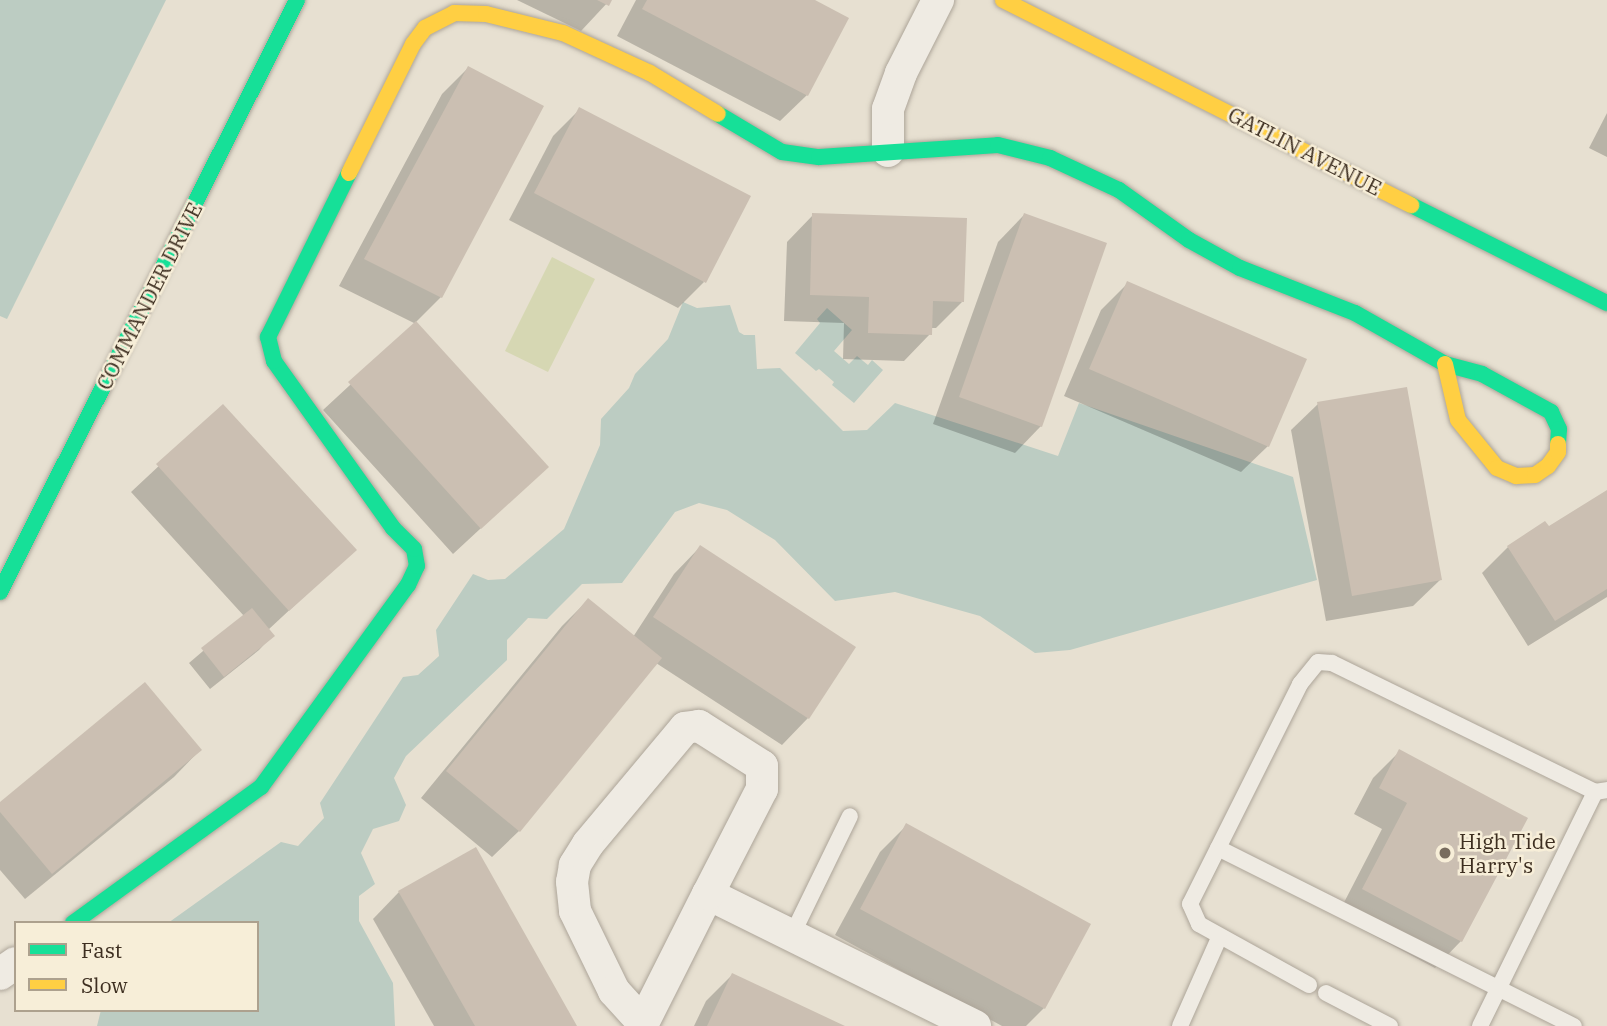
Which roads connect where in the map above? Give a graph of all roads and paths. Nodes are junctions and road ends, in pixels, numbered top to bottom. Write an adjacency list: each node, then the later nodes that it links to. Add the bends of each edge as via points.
1 (297, 0): 7 (street, COMMANDER DRIVE)
2 (938, 0): 4 (street, via 888,109)
3 (1003, 0): 5 (street, GATLIN AVENUE)
4 (888, 151): 6 (street, via 998,145 1050,158 1119,190 1189,240 1240,268 1355,313); 13 (street, via 819,157 782,152 650,73 563,33 486,14 454,13 425,28 268,337 274,361 393,528 414,549 417,566 408,585 261,787)
5 (1607, 303)
6 (1445, 364): 6 (street, via 1458,419 1497,468 1516,476 1535,475 1548,466 1558,452 1559,429 1552,412 1482,374)
7 (6, 564): 8 (street, COMMANDER DRIVE)
8 (0, 592)
9 (1601, 791): 11 (lane, via 1332,663 1318,662 1300,684); 17 (lane)
10 (850, 816): 14 (lane)
11 (1218, 848): 15 (lane, via 1190,904 1199,924); 17 (lane)
12 (708, 894): 14 (street); 19 (street); 19 (street, via 762,789 762,766 699,726 685,728 575,865 575,911 614,991)
13 (76, 921)
14 (792, 935): 20 (street)
15 (1219, 938): 16 (lane); 21 (lane)
16 (1309, 985)
17 (1498, 990): 23 (lane); 24 (lane)
18 (1326, 993): 22 (lane)
19 (642, 1024)
20 (975, 1026)
21 (1180, 1026)
22 (1390, 1026)
23 (1480, 1026)
24 (1574, 1026)

